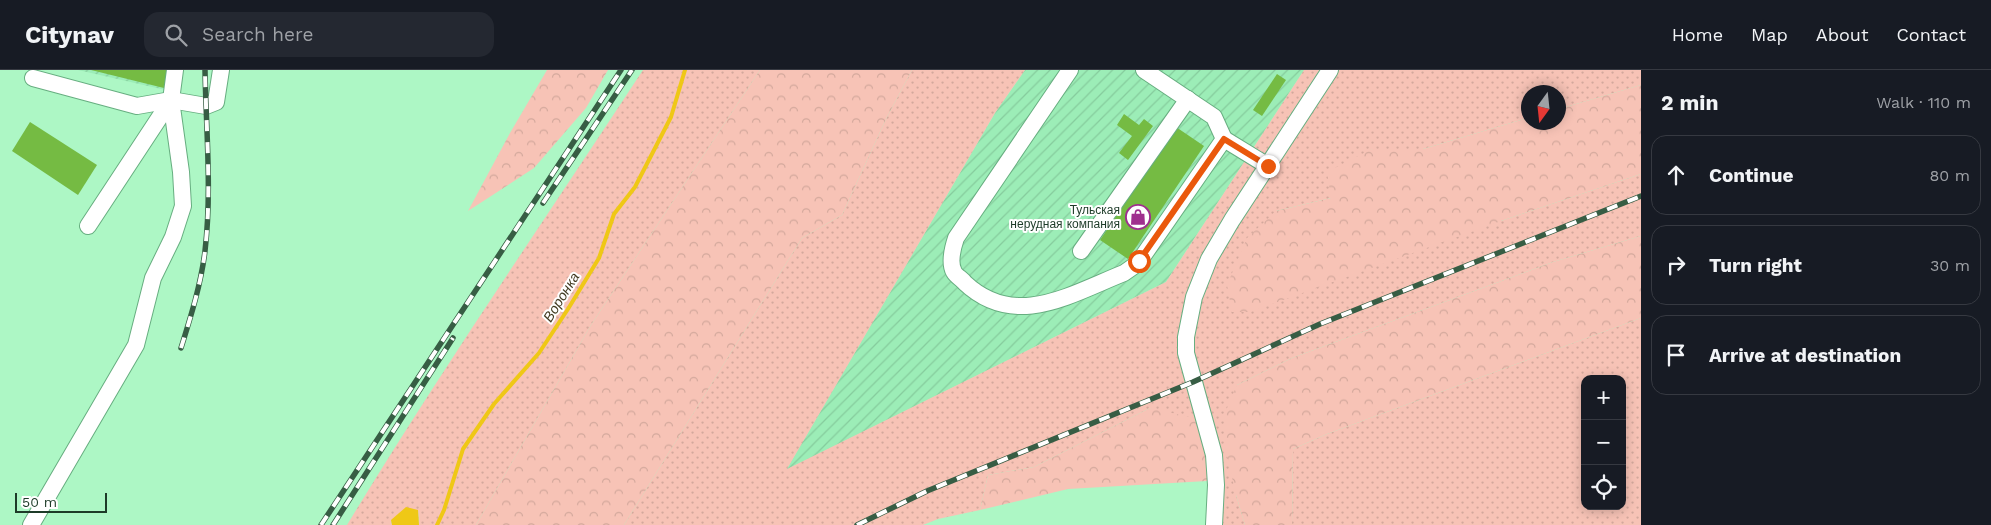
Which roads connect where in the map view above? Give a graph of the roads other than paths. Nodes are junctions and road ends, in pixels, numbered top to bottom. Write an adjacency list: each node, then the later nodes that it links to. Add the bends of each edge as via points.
1 (176, 70): 8 (street)
2 (221, 70): 8 (street, via 216,102 206,106)
3 (1070, 70): 9 (street, via 956,238 952,262 954,272 983,297 1011,306 1048,303 1124,273 1143,256)
4 (1144, 70): 7 (street)
5 (1328, 74): 10 (street)
6 (33, 78): 8 (street, via 137,106)
7 (1188, 99): 9 (street, via 1214,117); 12 (street)
8 (171, 100): 11 (street); 13 (street, via 183,206 173,237 153,278 136,345)
9 (1224, 139): 10 (street)
10 (1268, 166): 14 (street, via 1207,264 1194,297 1186,337 1186,353 1212,445 1216,485)
11 (88, 226)
12 (1081, 251)
13 (31, 525)
14 (1214, 525)

